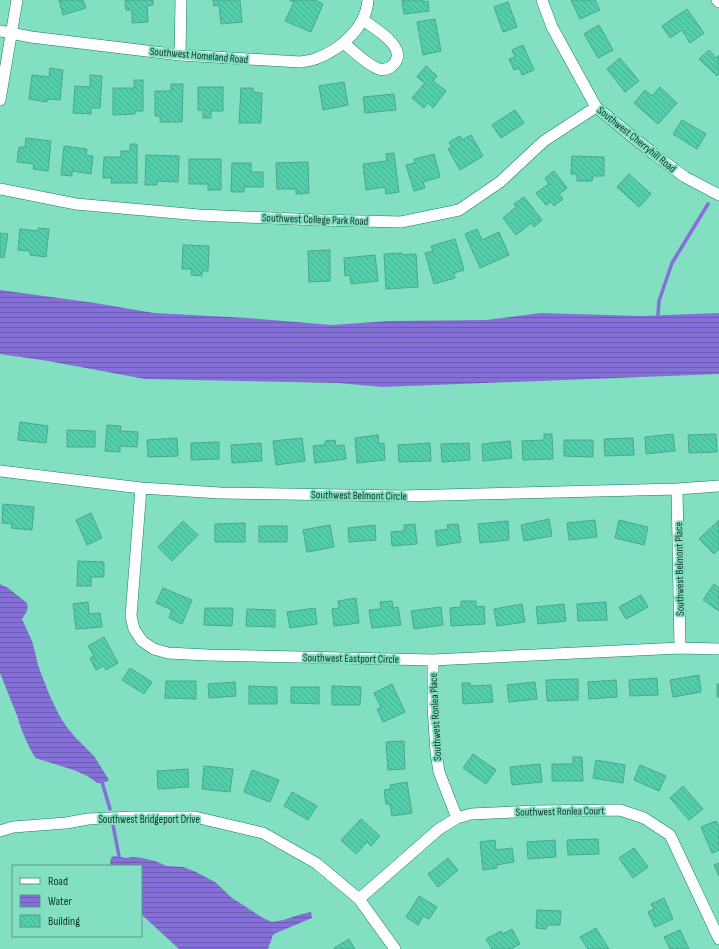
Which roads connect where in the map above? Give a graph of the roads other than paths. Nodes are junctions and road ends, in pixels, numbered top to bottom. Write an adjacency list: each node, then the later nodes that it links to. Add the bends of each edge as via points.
1 (17, 0): 8 (street)
2 (181, 0): 10 (street)
3 (368, 0): 7 (street, Southwest Homeland Road)
4 (542, 0): 12 (street, Southwest Cherryhill Road, via 552,27)
5 (717, 0): 6 (street)
6 (719, 2)
7 (363, 20): 9 (street, Southwest Homeland Road); 9 (street, via 392,41 397,58 392,66 387,70 375,68)
8 (5, 32): 10 (street, Southwest Homeland Road); 11 (street)
9 (344, 43): 10 (street, Southwest Homeland Road, via 314,59 300,62)
10 (180, 54)
11 (0, 100)
12 (596, 107): 13 (street, Southwest College Park Road, via 544,141 500,182 459,210 402,222 199,215 76,204); 14 (street, Southwest Cherryhill Road, via 654,155 685,177)
13 (0, 189)
14 (719, 195)
15 (0, 471): 17 (street, Southwest Belmont Circle)
16 (719, 486): 18 (street, Southwest Belmont Circle)
17 (141, 488): 18 (street, Southwest Belmont Circle, via 220,493 402,496); 21 (street, Southwest Eastport Circle, via 131,616 134,629 142,641 154,649 168,653 207,655)
18 (677, 490): 19 (street, Southwest Belmont Place)
19 (680, 648): 20 (street, Southwest Eastport Circle); 21 (street, Southwest Eastport Circle)
20 (719, 649)
21 (433, 660): 22 (street, Southwest Ronlea Place, via 433,707 439,772)
22 (457, 818): 24 (street, Southwest Ronlea Court, via 439,829); 25 (street, Southwest Ronlea Court, via 471,814 620,810 644,818 670,835)
23 (0, 831): 24 (street, Southwest Bridgeport Drive, via 13,827 88,819 195,817 263,833 316,863)
24 (358, 899): 26 (street, Southwest Bridgeport Drive)
25 (719, 940)
26 (395, 949)

